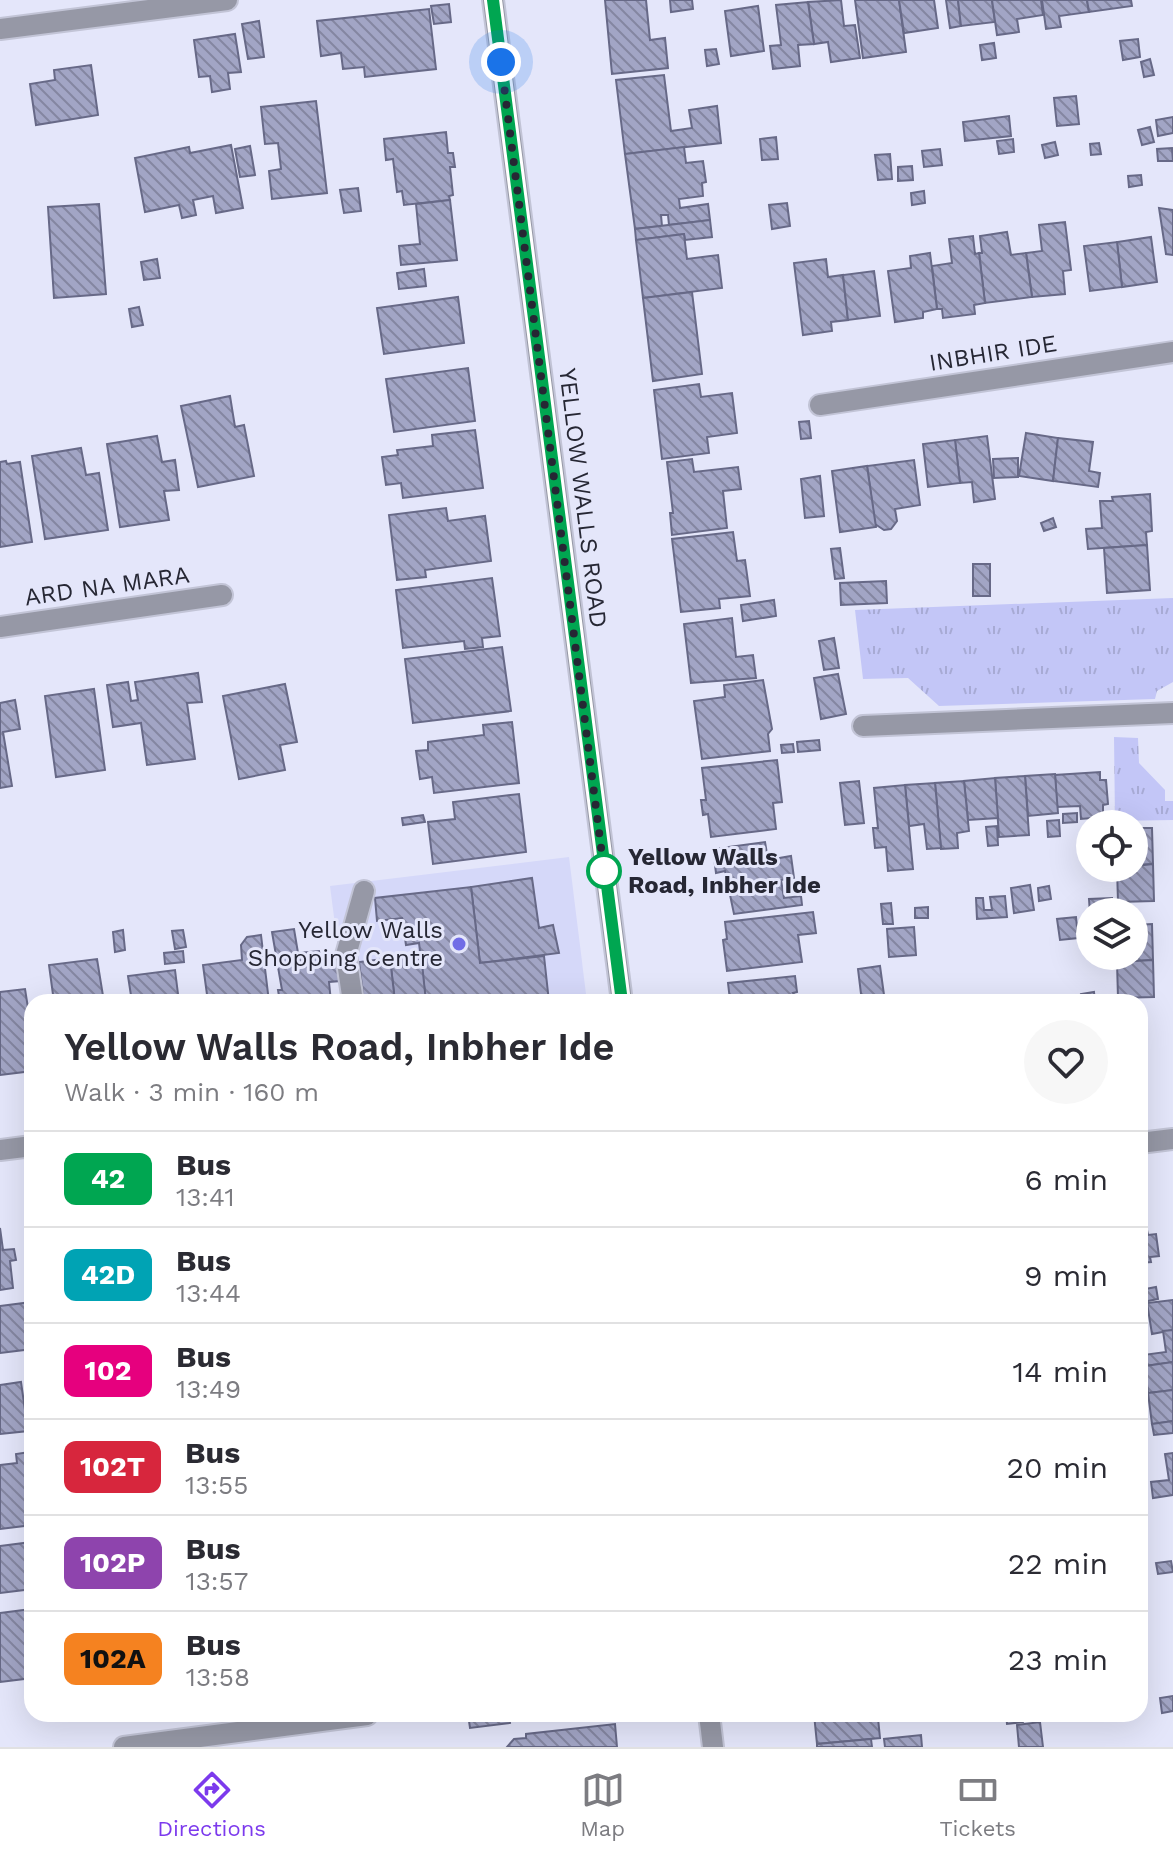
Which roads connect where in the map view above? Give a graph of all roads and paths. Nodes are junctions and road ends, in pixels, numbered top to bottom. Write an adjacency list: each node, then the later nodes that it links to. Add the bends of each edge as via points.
1 (227, 0): 3 (street)
2 (493, 0): 13 (street, YELLOW WALLS ROAD)
3 (106, 8): 4 (street)
4 (0, 29)
5 (1173, 352): 6 (street, INBHIR IDE)
6 (820, 405)
7 (222, 595): 8 (street, ARD NA MARA)
8 (0, 627)
9 (1173, 713): 10 (street)
10 (863, 726)
11 (364, 891): 12 (street, via 346,955)
12 (352, 994)
13 (621, 994)
14 (1173, 1139): 15 (street)
15 (1148, 1142)
16 (24, 1147): 17 (street)
17 (0, 1150)
18 (314, 1722): 20 (street)
19 (710, 1722): 21 (street)
20 (124, 1747)
21 (713, 1747)

